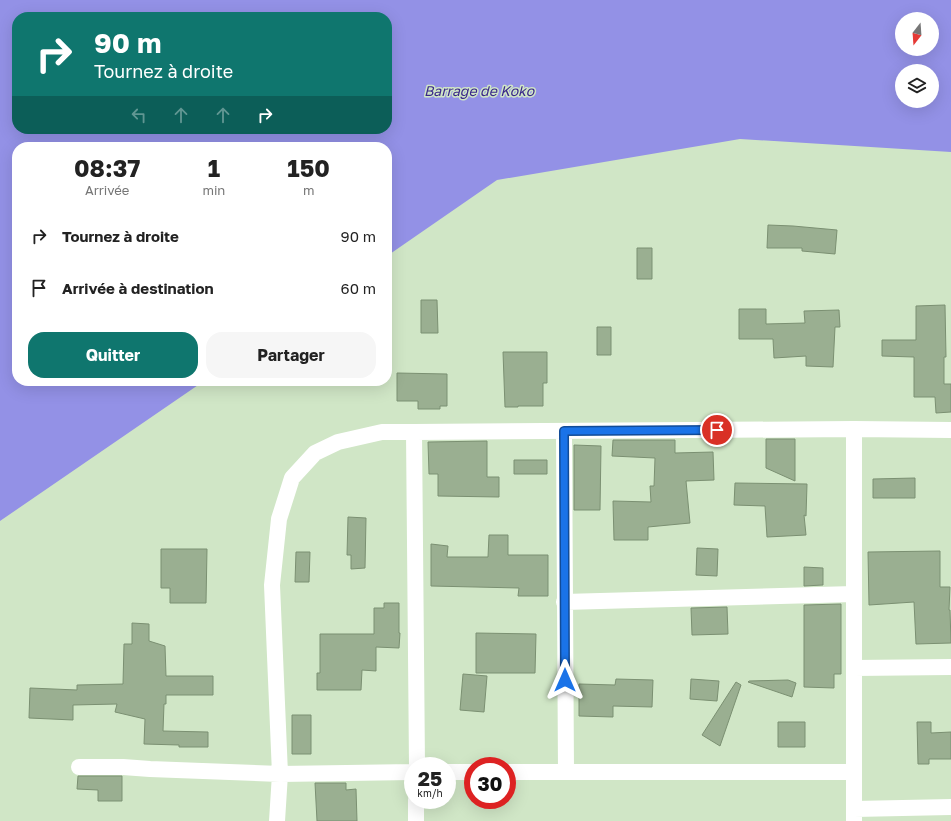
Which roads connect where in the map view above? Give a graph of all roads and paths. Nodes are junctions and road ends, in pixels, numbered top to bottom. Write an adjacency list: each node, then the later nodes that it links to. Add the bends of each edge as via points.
1 (854, 429): 2 (street); 3 (street); 5 (street)
2 (951, 430)
3 (564, 431): 4 (street); 6 (street)
4 (414, 432): 9 (street); 15 (street, via 382,432 338,442 315,453 292,478 279,519 272,585)
5 (854, 594): 6 (street); 8 (street)
6 (564, 602): 13 (street)
7 (951, 667): 8 (street)
8 (854, 668): 14 (street)
9 (417, 757)
10 (79, 768): 15 (street, via 123,767)
11 (404, 772): 15 (street)
12 (516, 772): 13 (street)
13 (566, 772): 14 (street)
14 (854, 772): 18 (street)
15 (280, 774): 19 (street)
16 (951, 807): 18 (street)
17 (416, 809): 20 (street)
18 (854, 815)
19 (277, 821)
20 (416, 821)

